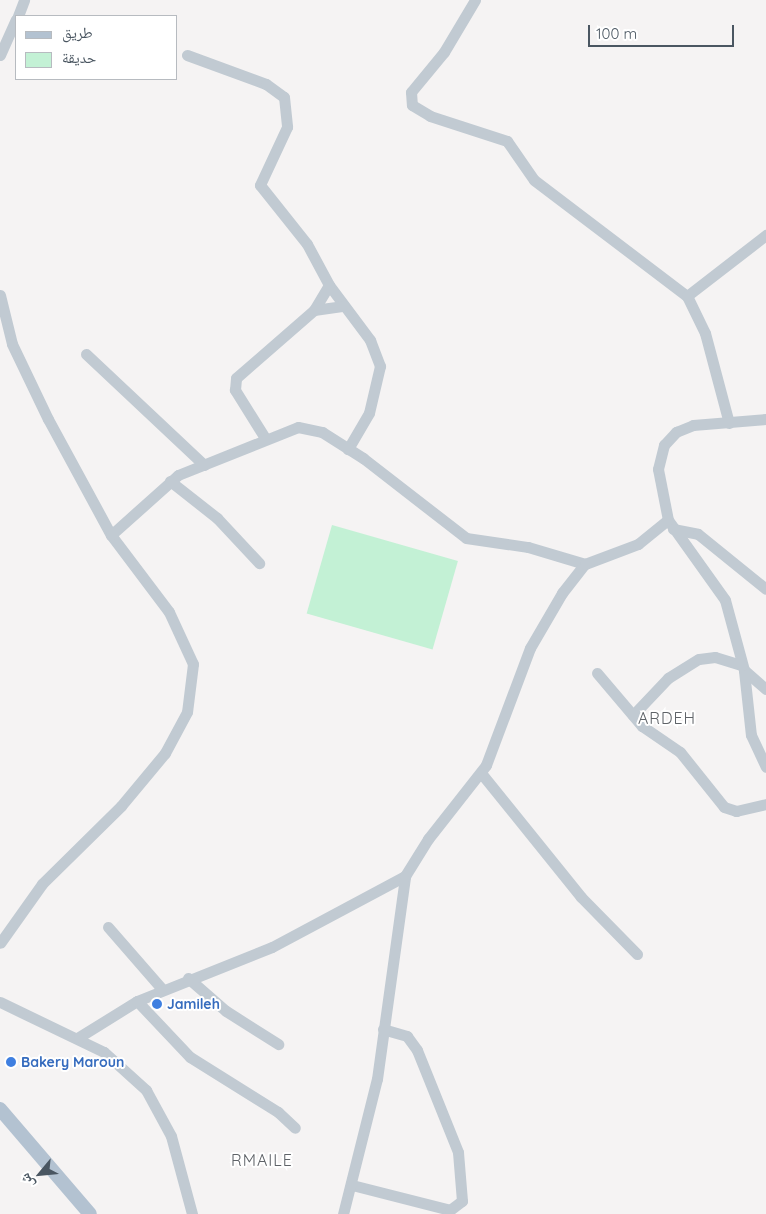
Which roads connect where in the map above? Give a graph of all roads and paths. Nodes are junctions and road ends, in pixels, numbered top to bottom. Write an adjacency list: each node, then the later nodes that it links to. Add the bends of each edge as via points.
1 (24, 0): 3 (street)
2 (475, 0): 10 (street, via 444,52 411,92 412,105 430,116 507,141 534,180)
3 (18, 15)
4 (15, 22): 6 (street)
5 (187, 54): 8 (street, via 266,84 284,97 287,127 260,185 307,244)
6 (0, 56)
7 (766, 236): 10 (street)
8 (329, 285): 11 (street); 12 (street)
9 (0, 295): 21 (street, via 19,361)
10 (687, 296): 15 (street, via 705,333)
11 (344, 306): 12 (street); 17 (street, via 370,340 380,366 368,414)
12 (314, 310): 16 (street, via 236,378 235,390)
13 (86, 354): 18 (street)
14 (766, 419): 15 (street)
15 (729, 423): 20 (street, via 686,427 664,445 658,468)
16 (265, 438): 17 (street, via 286,428 310,428); 18 (street, via 240,453)
17 (348, 450): 23 (street, via 466,538 528,547)
18 (204, 464): 19 (street)
19 (170, 481): 21 (street); 22 (street, via 217,518)
20 (671, 524): 23 (street, via 638,544); 24 (street, via 698,534); 25 (street, via 724,600)
21 (111, 535): 34 (street, via 154,589 186,644 193,664 187,712 143,782 42,884)
22 (259, 563)
23 (585, 564): 30 (street, via 547,614)
24 (766, 589)
25 (743, 668): 27 (street); 28 (street, via 715,657 698,658 668,678); 29 (street, via 751,735)
26 (597, 673): 28 (street)
27 (766, 689)
28 (633, 714): 31 (street, via 652,736 680,752 724,808 747,810)
29 (766, 767)
30 (482, 773): 32 (street, via 428,839); 35 (street, via 581,897)
31 (766, 804)
32 (405, 876): 36 (street, via 272,947); 40 (street)
33 (108, 927): 37 (street)
34 (0, 943)
35 (637, 954)
36 (188, 978): 37 (street); 42 (street, via 226,1011)
37 (162, 989): 38 (street)
38 (137, 1001): 41 (street); 44 (street, via 190,1057 278,1112)
39 (0, 1002): 41 (street)
40 (383, 1029): 45 (street, via 377,1079); 45 (street, via 407,1036 417,1050 458,1152 462,1201 450,1210)
41 (79, 1037): 47 (street, via 129,1072 154,1102 171,1136)
42 (278, 1044)
43 (0, 1110): 46 (main road)
44 (295, 1128)
45 (352, 1184): 48 (street)
46 (90, 1214)
47 (192, 1214)
48 (343, 1214)

